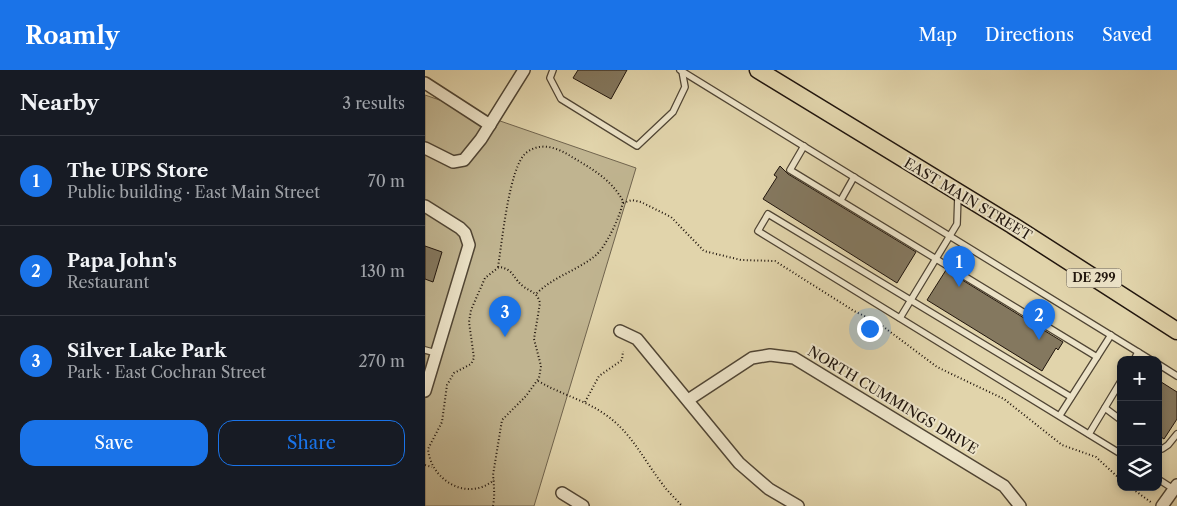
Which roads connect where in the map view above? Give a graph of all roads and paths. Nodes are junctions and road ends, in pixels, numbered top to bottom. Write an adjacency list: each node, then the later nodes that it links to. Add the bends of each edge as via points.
1 (553, 70): 2 (lane, via 550,78 561,99 637,146 673,112 685,87)
2 (681, 70): 7 (lane)
3 (758, 70): 10 (main road, EAST MAIN STREET / DE 299)
4 (521, 71): 6 (street)
5 (425, 83): 6 (street)
6 (490, 125): 8 (street, via 464,160 453,162)
7 (804, 146): 9 (lane); 11 (lane, via 790,170)
8 (425, 148)
9 (854, 177): 11 (lane); 14 (lane)
10 (958, 193): 14 (lane, via 957,224); 20 (main road, EAST MAIN STREET / DE 299)
11 (841, 200): 15 (lane)
12 (623, 202): 16 (path, via 614,186 567,154 545,146 531,150 517,166); 17 (path, via 612,229 595,256 548,282); 46 (path, via 641,202 671,217 704,251 741,260 775,261 877,322 937,367 1004,399 1062,445 1096,457)
13 (425, 206): 23 (street, via 461,228 469,245)
14 (951, 237): 15 (lane); 22 (lane)
15 (937, 259): 18 (lane); 28 (lane)
16 (498, 267): 17 (path, via 507,268 525,288); 45 (path, via 485,278 471,310 469,322 474,358 471,364 454,373 447,384 442,422 428,449)
17 (536, 294): 31 (path, via 540,303 535,330 541,366)
18 (911, 300): 19 (lane); 19 (lane, via 768,214 758,231); 34 (lane)
19 (900, 318): 38 (lane)
20 (1177, 331)
21 (620, 332): 35 (street, via 637,339)
22 (1111, 335): 25 (lane); 28 (lane)
23 (431, 351): 33 (street)
24 (623, 352): 36 (path, via 622,360 599,376)
25 (1138, 352): 26 (lane); 27 (lane)
26 (1136, 356)
27 (1144, 356)
28 (1097, 357): 34 (lane)
29 (1162, 367): 30 (lane)
30 (1177, 376)
31 (538, 381): 36 (path, via 554,391); 47 (path, via 501,420)
32 (1117, 388): 37 (lane)
33 (425, 391)
34 (1071, 397): 38 (lane)
35 (688, 400): 55 (street, via 739,463 769,489); 56 (street, NORTH CUMMINGS DRIVE, via 752,358 770,355 794,358 1005,486)
36 (585, 402): 54 (path, via 625,430 663,485)
37 (1105, 408): 39 (lane); 40 (lane)
38 (1060, 416): 40 (lane)
39 (1117, 417)
40 (1089, 434): 43 (lane)
41 (1177, 434): 42 (lane)
42 (1162, 448)
43 (1117, 452)
44 (425, 465): 45 (path)
45 (433, 467): 47 (path, via 443,480 456,487 483,488)
46 (1117, 476)
47 (494, 480): 52 (path)
48 (1162, 481): 49 (lane)
49 (1176, 489): 58 (street)
50 (1135, 491): 57 (path)
51 (562, 493): 53 (street)
52 (493, 506)
53 (583, 506)
54 (682, 506)
55 (798, 506)
56 (1020, 506)
57 (1153, 506)
58 (1162, 506)

